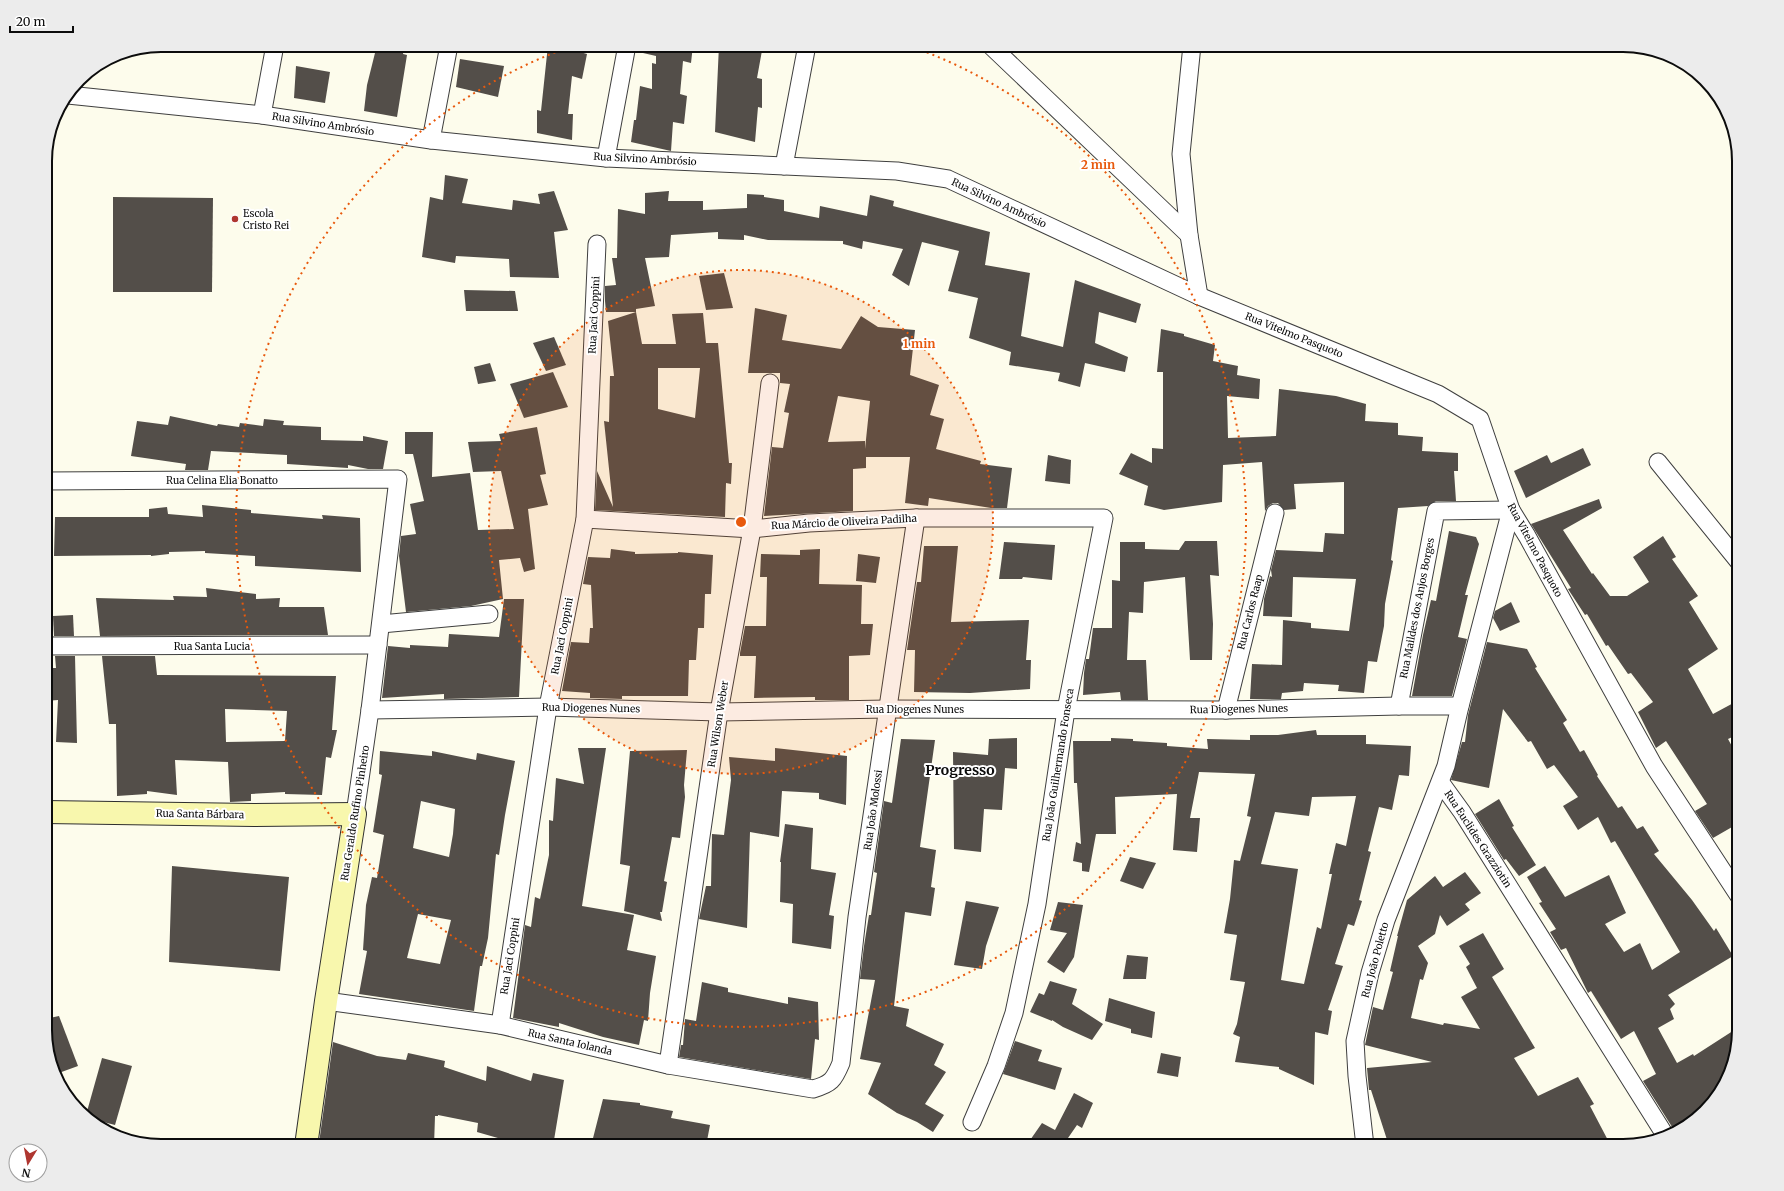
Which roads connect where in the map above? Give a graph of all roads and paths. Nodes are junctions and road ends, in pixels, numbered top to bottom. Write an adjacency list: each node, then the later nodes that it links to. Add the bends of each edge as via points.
1 (274, 52): 8 (street)
2 (448, 52): 9 (street)
3 (626, 52): 10 (street)
4 (806, 52): 11 (street)
5 (997, 52): 12 (street)
6 (1191, 52): 12 (street, via 1181,154)
7 (74, 96): 8 (street, Rua Silvino Ambrósio)
8 (262, 115): 9 (street, Rua Silvino Ambrósio)
9 (431, 140): 10 (street, Rua Silvino Ambrósio)
10 (606, 158): 11 (street, Rua Silvino Ambrósio)
11 (784, 166): 14 (street, Rua Silvino Ambrósio, via 897,171 948,179)
12 (1189, 235): 14 (street)
13 (597, 244): 23 (street, Rua Jaci Coppini)
14 (1200, 296): 19 (street, Rua Vitelmo Pasquoto, via 1438,394 1480,419)
15 (770, 383): 24 (street, Rua Wilson Weber)
16 (1658, 462): 25 (street)
17 (398, 479): 18 (street, Rua Celina Elia Bonatto); 27 (street, Rua Geraldo Rufino Pinheiro)
18 (52, 481)
19 (1511, 510): 30 (street, Rua Maildes dos Anjos Borges, via 1436,510); 31 (street, Rua Euclides Grazziotin); 41 (street, Rua Vitelmo Pasquoto, via 1654,766)
20 (1275, 513): 36 (street, Rua Carlos Raap)
21 (916, 518): 22 (street, Rua Márcio de Oliveira Padilha); 24 (street, Rua Márcio de Oliveira Padilha, via 809,523); 33 (street, Rua João Molossi)
22 (1104, 518): 35 (street, Rua João Guilhermando Fonseca)
23 (585, 519): 24 (street, Rua Márcio de Oliveira Padilha); 32 (street, Rua Jaci Coppini)
24 (752, 529): 37 (street, Rua Wilson Weber)
25 (1732, 553)
26 (489, 614): 27 (street)
27 (380, 624): 29 (street, Rua Geraldo Rufino Pinheiro)
28 (52, 646): 29 (street, Rua Santa Lucia)
29 (378, 646): 34 (street, Rua Geraldo Rufino Pinheiro)
30 (1399, 706): 31 (street, Rua Diogenes Nunes); 36 (street, Rua Diogenes Nunes)
31 (1460, 706): 38 (street, Rua Euclides Grazziotin)
32 (548, 707): 34 (street, Rua Diogenes Nunes); 37 (street, Rua Diogenes Nunes); 43 (street, Rua Jaci Coppini)
33 (887, 709): 35 (street, Rua Diogenes Nunes); 37 (street, Rua Diogenes Nunes); 45 (street, Rua João Molossi, via 857,917 841,1063 836,1076 827,1085)
34 (370, 710): 40 (street, Rua Geraldo Rufino Pinheiro)
35 (1066, 710): 36 (street, Rua Diogenes Nunes); 46 (street, Rua João Guilhermando Fonseca, via 1037,904 1014,1013 996,1066)
36 (1226, 710)
37 (719, 712): 44 (street, Rua Wilson Weber)
38 (1441, 783): 47 (street, Rua Euclides Grazziotin, via 1462,812); 49 (street, Rua João Poletto, via 1386,920 1370,973 1355,1041)
39 (52, 812): 40 (street, Rua Santa Bárbara)
40 (355, 814): 42 (street, Rua Geraldo Rufino Pinheiro)
41 (1732, 885)
42 (326, 1001): 43 (street, Rua Santa Iolanda); 48 (street, Rua Geraldo Rufino Pinheiro)
43 (500, 1025): 44 (street, Rua Santa Iolanda)
44 (668, 1065): 45 (street, Rua Santa Iolanda)
45 (813, 1089)
46 (972, 1122)
47 (1663, 1132)
48 (307, 1139)
49 (1364, 1139)

